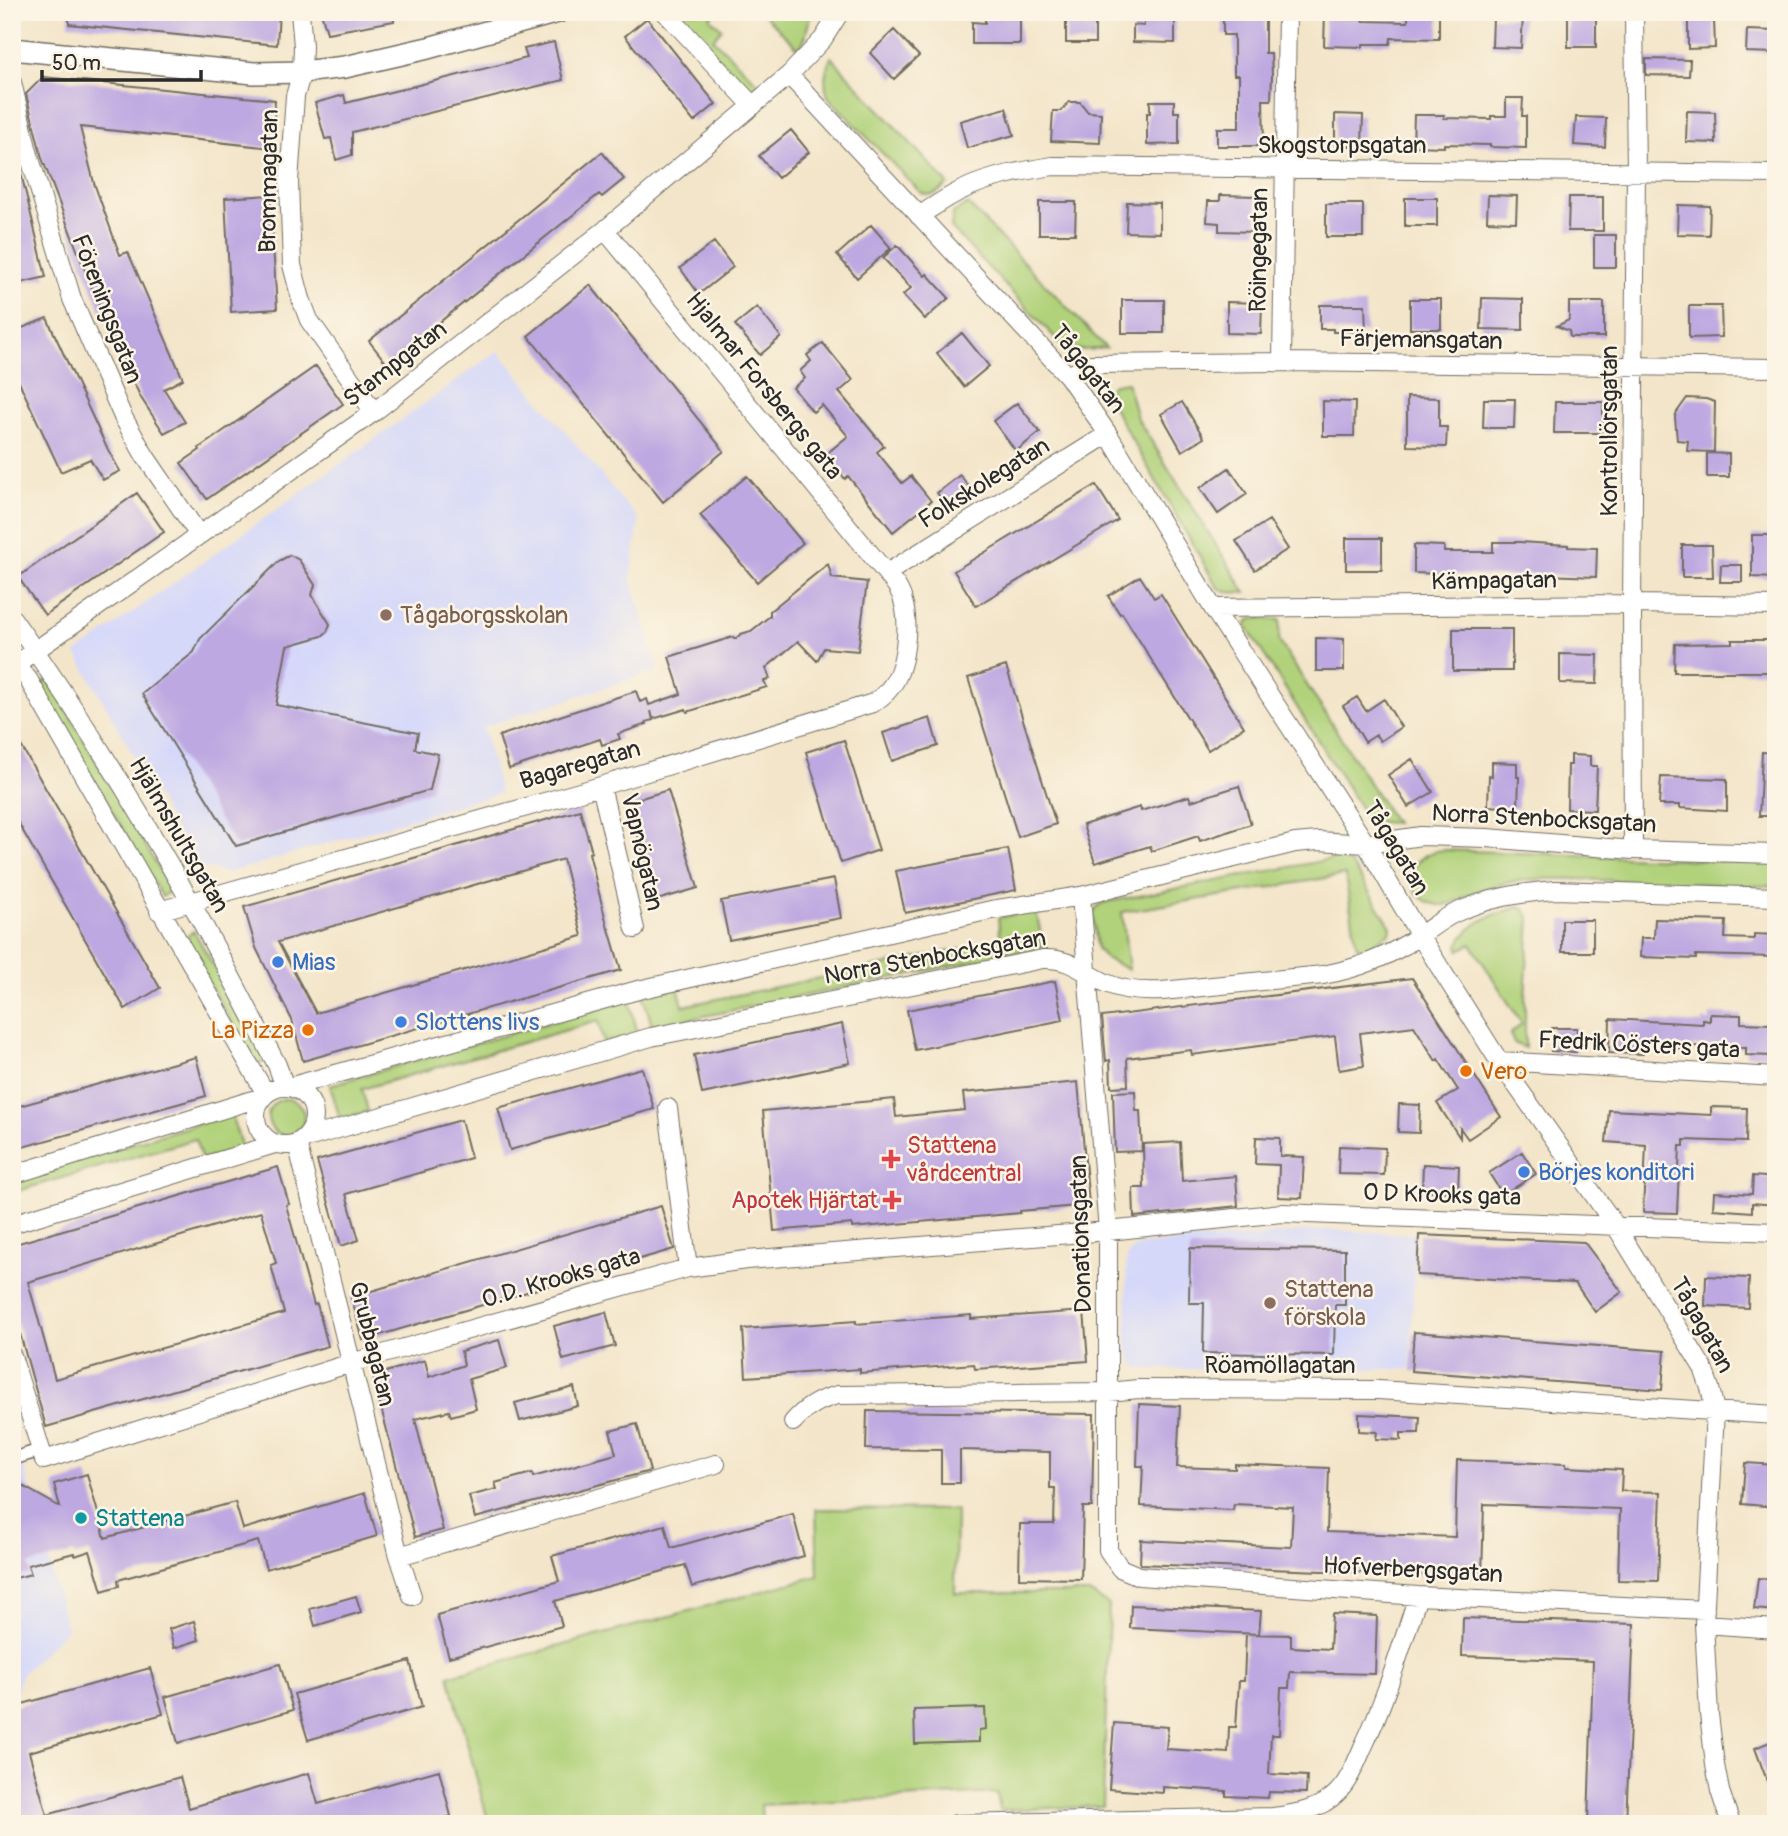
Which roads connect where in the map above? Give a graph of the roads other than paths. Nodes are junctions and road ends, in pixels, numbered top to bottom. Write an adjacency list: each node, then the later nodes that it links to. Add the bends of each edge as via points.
1 (300, 12): 8 (street, Brommagatan)
2 (558, 12): 8 (street, via 428,48)
3 (665, 12): 11 (street)
4 (840, 12): 9 (street, via 823,39)
5 (1287, 12): 12 (street, Röingegatan)
6 (1634, 12): 13 (street, Kontrollörsgatan)
7 (12, 49): 8 (street, via 254,73)
8 (302, 72): 21 (street, Brommagatan, via 295,96 289,182 292,265 309,320)
9 (789, 75): 11 (street, Stampgatan); 15 (street, Tågagatan)
10 (12, 82): 23 (street, Föreningsgatan, via 49,227 87,336 123,417)
11 (753, 106): 16 (street, Stampgatan)
12 (1284, 169): 13 (street, Skogstorpsgatan); 15 (street, Skogstorpsgatan, via 1053,166 983,181); 17 (street, Röingegatan)
13 (1636, 172): 14 (street, Skogstorpsgatan); 18 (street, Kontrollörsgatan)
14 (1776, 174)
15 (919, 216): 20 (street, Tågagatan)
16 (605, 230): 21 (street, Stampgatan); 24 (street, Hjalmar Forsbergs gata)
17 (1282, 362): 18 (street, Färjemansgatan); 20 (street, Färjemansgatan, via 1091,364)
18 (1634, 366): 19 (street, Färjemansgatan); 25 (street, Kontrollörsgatan)
19 (1776, 368)
20 (1068, 376): 22 (street, Tågagatan)
21 (374, 412): 23 (street, Stampgatan)
22 (1108, 434): 24 (street, Folkskolegatan); 27 (street, Tågagatan)
23 (199, 535): 29 (street, Stampgatan)
24 (887, 573): 31 (street, Bagaregatan, via 903,600 906,633 899,672 883,696 873,703)
25 (1632, 604): 26 (street, Kämpagatan); 27 (street, Kämpagatan); 33 (street, Kontrollörsgatan)
26 (1776, 606)
27 (1213, 608): 32 (street, Tågagatan)
28 (12, 618): 29 (street, Hjälmshultsgatan)
29 (36, 651): 30 (street, Stampgatan); 37 (street, Hjälmshultsgatan)
30 (14, 664): 38 (street, via 28,679)
31 (601, 786): 37 (street, Bagaregatan); 39 (street, Vapnögatan)
32 (1366, 844): 33 (street, Norra Stenbocksgatan, via 1421,836); 35 (street, Norra Stenbocksgatan, via 1295,842); 40 (street, Tågagatan)
33 (1633, 850): 34 (street, Norra Stenbocksgatan)
34 (1776, 854)
35 (1081, 896): 41 (street, Donationsgatan); 44 (street, Norra Stenbocksgatan, via 991,910 638,990)
36 (1776, 897): 40 (street, Norra Stenbocksgatan, via 1525,892 1452,914)
37 (191, 902): 38 (street, Bagaregatan); 44 (street, Hjälmshultsgatan)
38 (159, 911): 45 (street)
39 (635, 929)
40 (1420, 936): 41 (street, Norra Stenbocksgatan, via 1377,961 1323,975 1148,992 1119,988); 42 (street, Tågagatan)
41 (1088, 972): 47 (street, Norra Stenbocksgatan, via 1062,960 1043,959 651,1037); 52 (street, Donationsgatan)
42 (1499, 1061): 43 (street, Fredrik Cösters gata); 51 (street, Tågagatan)
43 (1776, 1077)
44 (287, 1087): 45 (street, Norra Stenbocksgatan); 47 (street, via 303,1093 312,1106 314,1121)
45 (264, 1096): 48 (street, via 256,1110 256,1124); 49 (street, Norra Stenbocksgatan)
46 (668, 1108): 54 (street)
47 (300, 1141): 48 (street, Norra Stenbocksgatan); 56 (street, Grubbagatan)
48 (275, 1144): 50 (street, Norra Stenbocksgatan)
49 (12, 1175)
50 (12, 1224)
51 (1615, 1225): 52 (street, O D Krooks gata, via 1283,1213); 53 (street, O D Krooks gata); 58 (street, Tågagatan, via 1703,1368)
52 (1108, 1231): 54 (street, O.D. Krooks gata); 57 (street, Donationsgatan)
53 (1776, 1232)
54 (688, 1268): 56 (street, O.D. Krooks gata)
55 (12, 1356): 61 (street)
56 (351, 1363): 61 (street, O.D. Krooks gata); 64 (street, Grubbagatan)
57 (1109, 1392): 58 (street, Röamöllagatan, via 1378,1390); 60 (street, Röamöllagatan, via 838,1395 825,1398); 65 (street, Donationsgatan, via 1108,1550)
58 (1715, 1411): 59 (street, Röamöllagatan); 68 (street, Tågagatan)
59 (1776, 1415)
60 (793, 1422)
61 (42, 1455): 62 (street)
62 (12, 1459)
63 (716, 1464): 64 (street)
64 (399, 1556): 66 (street, Grubbagatan)
65 (1120, 1568): 67 (street, Hofverbergsgatan, via 1139,1576)
66 (412, 1596)
67 (1418, 1596): 68 (street, Hofverbergsgatan); 70 (street, via 1388,1687 1350,1775 1337,1794 1308,1811 1273,1817)
68 (1705, 1617): 69 (street, Hofverbergsgatan); 71 (street, Tågagatan, via 1715,1765)
69 (1776, 1629)
70 (956, 1824)
71 (1731, 1824)

